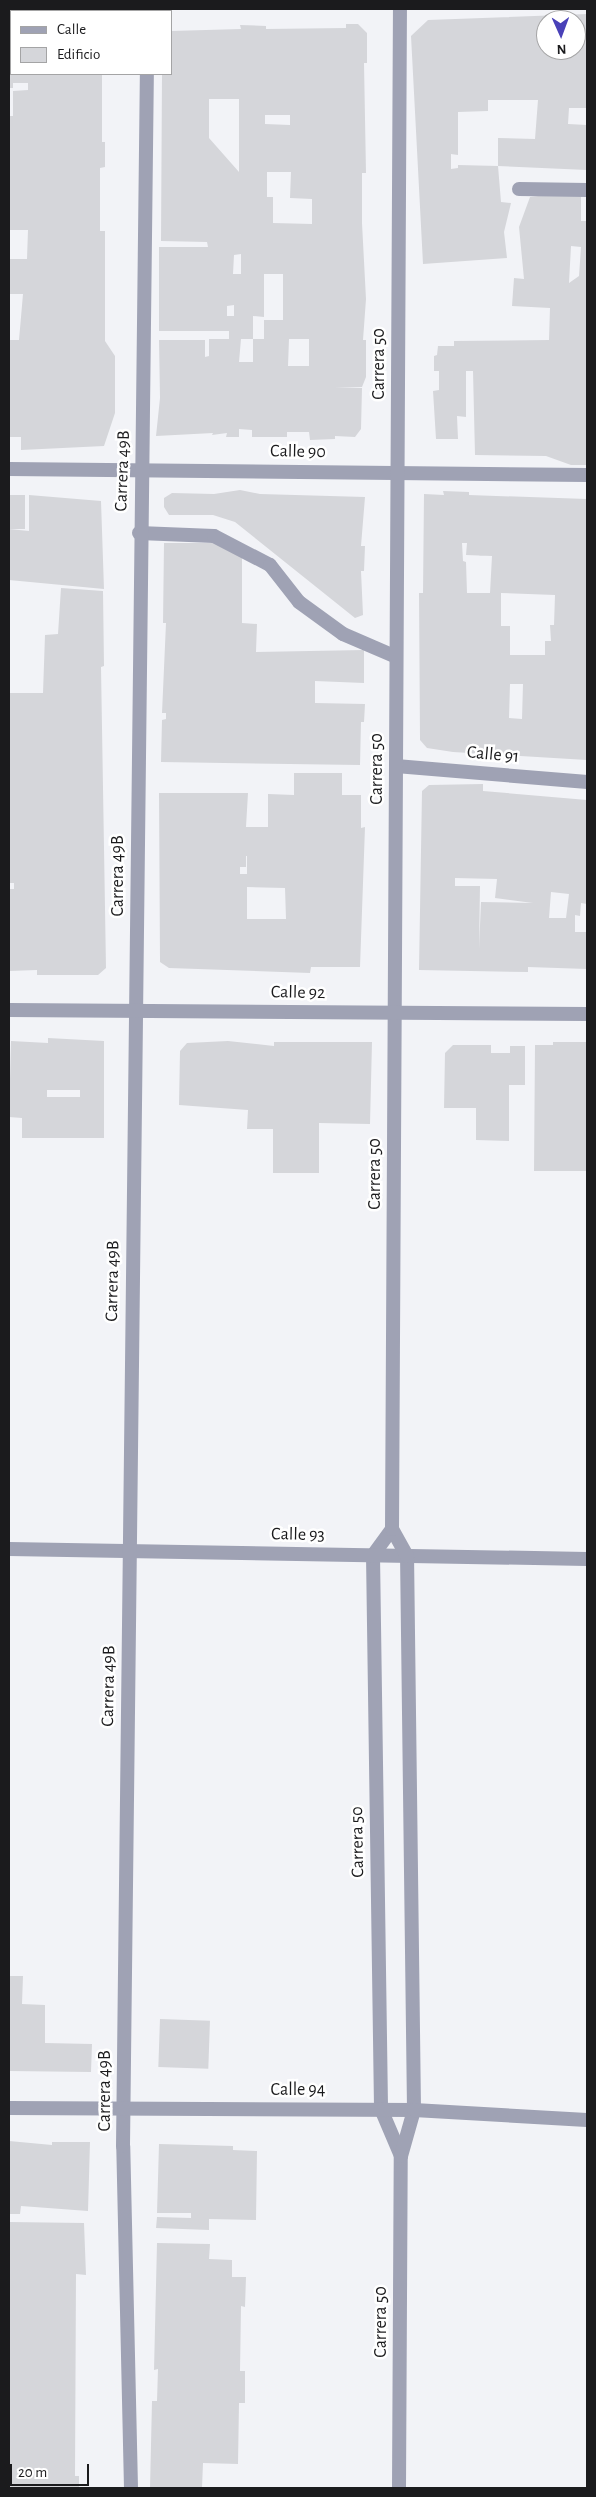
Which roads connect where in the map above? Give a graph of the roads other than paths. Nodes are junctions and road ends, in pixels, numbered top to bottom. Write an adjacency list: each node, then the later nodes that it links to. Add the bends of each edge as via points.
1 (400, 9): 7 (street, Carrera 50)
2 (147, 75): 6 (street, Carrera 49B)
3 (520, 189): 4 (street)
4 (587, 190)
5 (9, 469): 6 (street, Calle 90)
6 (142, 469): 7 (street, Calle 90); 9 (street, Carrera 49B)
7 (398, 472): 8 (street, Calle 90); 10 (street, Carrera 50)
8 (587, 475)
9 (139, 533): 10 (street, via 214,536 270,565 299,602 343,634); 14 (street, Carrera 49B)
10 (394, 656): 11 (street, Carrera 50)
11 (396, 766): 12 (street, Calle 91); 15 (street, Carrera 50)
12 (587, 782)
13 (9, 1010): 14 (street, Calle 92)
14 (135, 1011): 15 (street, Calle 92); 19 (street, Carrera 49B)
15 (395, 1013): 16 (street, Calle 92); 17 (street, Carrera 50)
16 (587, 1014)
17 (392, 1529): 20 (street); 21 (street, Carrera 50)
18 (9, 1550): 19 (street, Calle 93)
19 (129, 1551): 20 (street, Calle 93); 25 (street, Carrera 49B)
20 (374, 1555): 21 (street, Calle 93); 24 (street, Carrera 50)
21 (407, 1556): 22 (street, Calle 93); 26 (street, Carrera 50)
22 (587, 1559)
23 (9, 2108): 25 (street, Calle 94, via 91,2106)
24 (381, 2109): 25 (street, Calle 94); 26 (street, Calle 94); 28 (street, Carrera 50)
25 (124, 2110): 29 (street, Carrera 49B)
26 (414, 2110): 27 (street, Calle 94); 28 (street, Carrera 50)
27 (587, 2120)
28 (401, 2156): 30 (street, Carrera 50)
29 (131, 2488)
30 (398, 2488)

